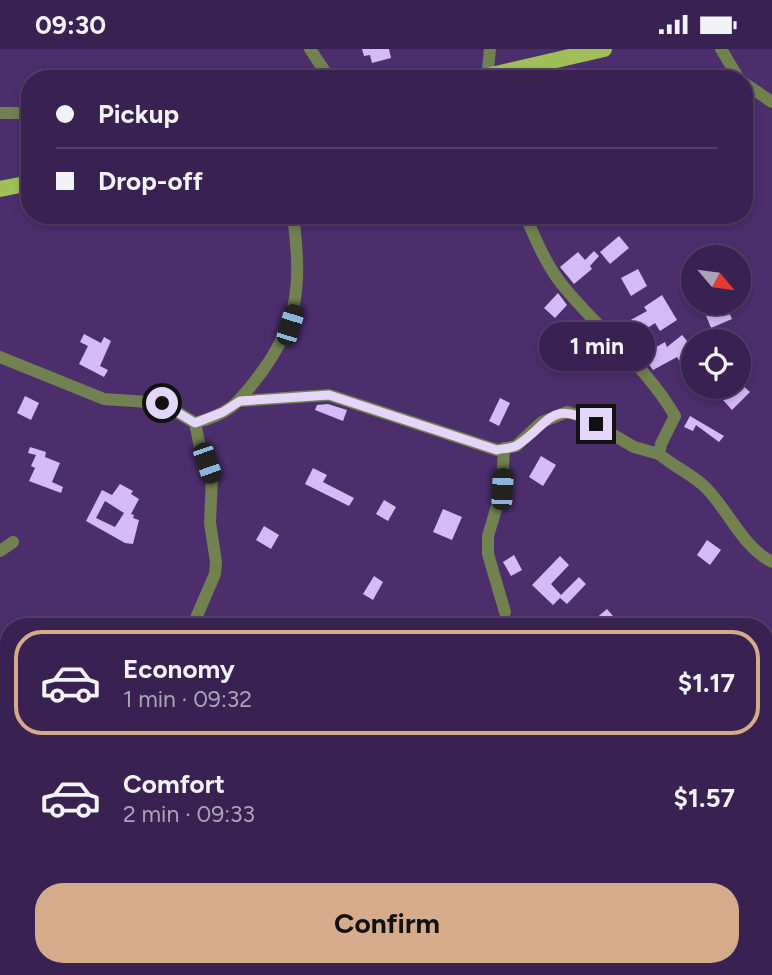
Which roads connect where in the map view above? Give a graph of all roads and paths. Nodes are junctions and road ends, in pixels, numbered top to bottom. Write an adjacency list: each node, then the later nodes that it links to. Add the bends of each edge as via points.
1 (310, 49): 5 (street)
2 (490, 49): 6 (street)
3 (604, 49): 7 (main road)
4 (721, 49): 8 (street)
5 (324, 70)
6 (485, 70)
7 (516, 70)
8 (734, 70)
9 (753, 89): 10 (street)
10 (772, 102)
11 (0, 113): 12 (street)
12 (21, 113)
13 (21, 185): 14 (main road)
14 (0, 189)
15 (294, 224): 18 (street, via 297,254 290,325)
16 (529, 224): 21 (street, via 559,280 618,342 675,416)
17 (0, 357): 19 (street, via 104,399 162,403)
18 (240, 401): 19 (street); 20 (street, via 329,395 497,450)
19 (195, 423): 26 (street, via 212,477 210,523 216,562)
20 (504, 448): 21 (street, via 520,444 542,422 567,412 634,447); 25 (street, via 502,489 488,536 488,554)
21 (659, 454): 24 (street, via 705,487 745,540)
22 (13, 542): 23 (street)
23 (0, 551)
24 (772, 562)
25 (505, 612)
26 (195, 618)

